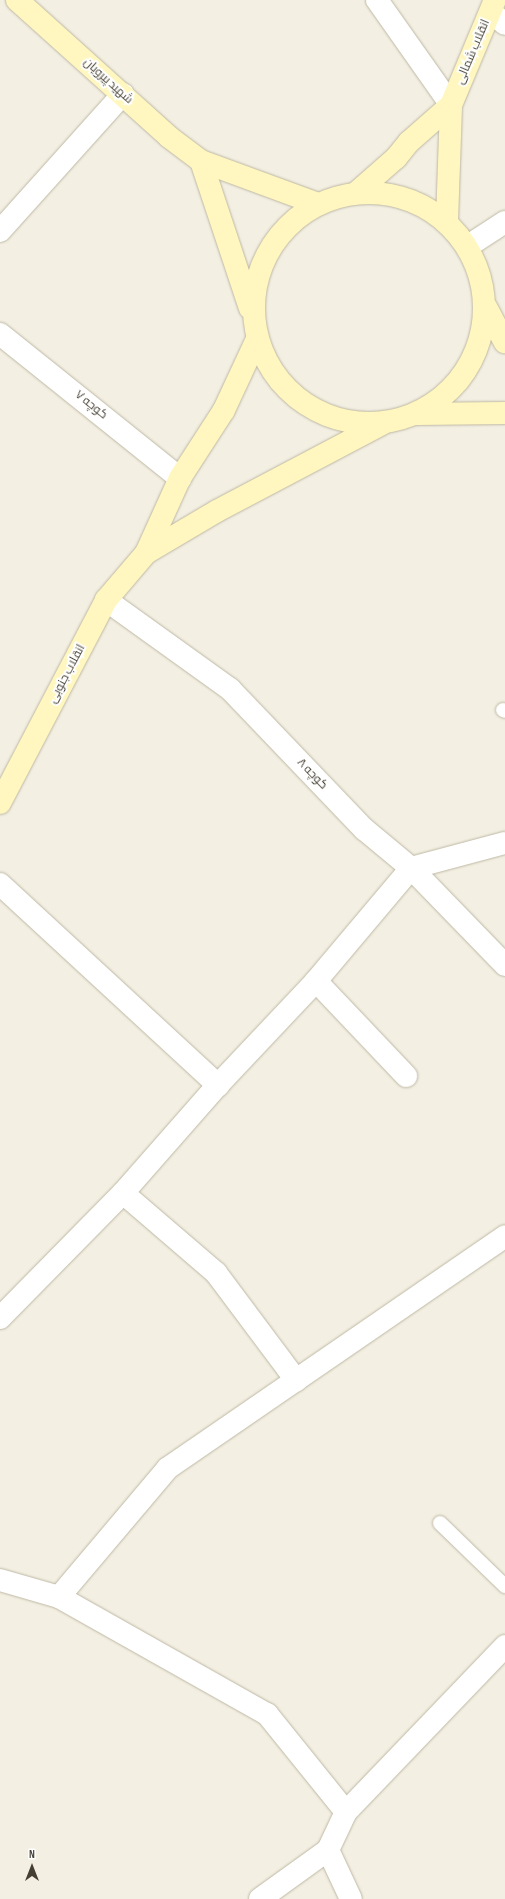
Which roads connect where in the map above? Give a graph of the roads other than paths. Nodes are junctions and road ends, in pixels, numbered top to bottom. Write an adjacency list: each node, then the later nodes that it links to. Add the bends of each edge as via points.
1 (17, 0): 4 (main road, شهید پیرویان)
2 (377, 0): 5 (street)
3 (497, 12): 5 (main road, انقلاب شمالی)
4 (123, 94): 6 (main road, شهید پیرویان, via 169,137); 11 (street)
5 (451, 105): 7 (main road); 9 (main road)
6 (201, 162): 8 (main road, شهید پیرویان); 14 (main road)
7 (356, 193): 8 (main road); 9 (main road, via 388,194 420,203)
8 (318, 204): 14 (main road, via 289,224 268,251 255,283)
9 (447, 222): 12 (main road)
10 (505, 222): 12 (street)
11 (0, 230)
12 (468, 246): 13 (main road, via 481,275)
13 (486, 307): 17 (main road); 19 (main road, via 481,340 467,371 445,396)
14 (253, 318): 16 (main road)
15 (0, 334): 21 (street, کوچه ۷)
16 (257, 339): 20 (main road, via 270,370 292,394 319,412 350,422); 21 (main road, via 224,410)
17 (505, 342)
18 (505, 413): 19 (main road)
19 (416, 414): 20 (main road)
20 (383, 423): 22 (main road, via 217,511)
21 (180, 478): 22 (main road)
22 (146, 553): 23 (main road, انقلاب جنوبی)
23 (106, 600): 24 (main road, انقلاب جنوبی); 26 (street, کوچه ۸, via 230,689 364,829)
24 (0, 803)
25 (505, 843): 26 (street)
26 (411, 868): 28 (street, کوچه ۸); 29 (street)
27 (0, 884): 31 (street)
28 (505, 965)
29 (316, 981): 30 (street); 31 (street)
30 (406, 1076)
31 (218, 1085): 32 (street)
32 (123, 1193): 34 (street); 35 (street, via 216,1273)
33 (505, 1236): 35 (street)
34 (0, 1318)
35 (296, 1380): 39 (street, via 168,1468)
36 (440, 1524): 38 (lane)
37 (0, 1580): 39 (street)
38 (505, 1586)
39 (59, 1597): 41 (street, via 267,1714)
40 (505, 1646): 41 (street)
41 (346, 1812): 42 (street)
42 (328, 1850): 43 (street); 44 (street)
43 (260, 1899)
44 (351, 1899)

